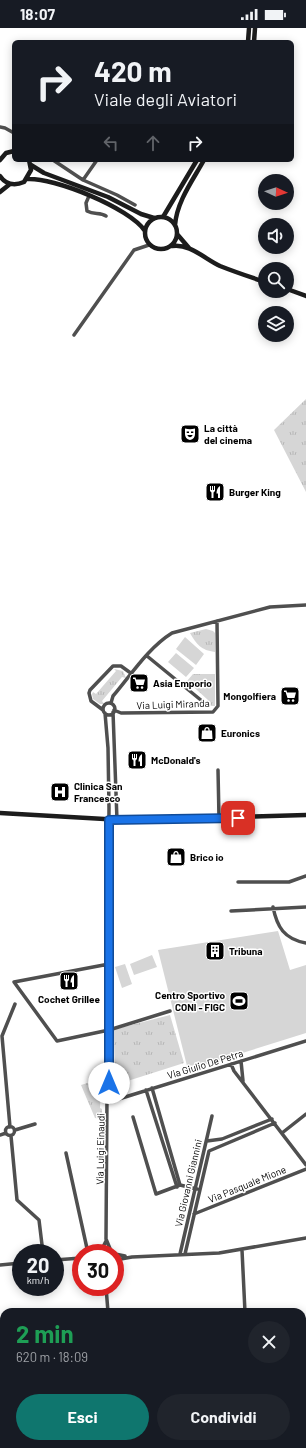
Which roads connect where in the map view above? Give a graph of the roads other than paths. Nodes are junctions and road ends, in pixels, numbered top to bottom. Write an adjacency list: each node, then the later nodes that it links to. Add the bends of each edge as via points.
1 (249, 28): 3 (main road)
2 (255, 28): 4 (main road)
3 (248, 40)
4 (254, 40)
5 (0, 127): 6 (street)
6 (12, 132)
7 (12, 152): 8 (main road)
8 (1, 157)
9 (30, 162): 14 (main road)
10 (56, 162): 17 (street)
11 (96, 162): 17 (street)
12 (196, 162): 23 (main road)
13 (203, 162): 25 (main road, via 177,212)
14 (31, 165): 16 (main road); 24 (main road, via 44,173 108,197)
15 (0, 176): 18 (main road)
16 (27, 179): 18 (main road, via 20,184); 20 (main road, via 42,180)
17 (83, 180): 21 (street)
18 (10, 184): 19 (main road)
19 (0, 192)
20 (90, 196): 22 (street, via 86,203 87,211); 26 (main road, via 121,211)
21 (135, 205)
22 (106, 216)
23 (163, 217): 24 (main road); 25 (main road)
24 (154, 218): 26 (main road, via 148,223)
25 (175, 225): 27 (main road)
26 (145, 231): 28 (main road)
27 (177, 234): 29 (main road); 30 (main road)
28 (149, 245): 29 (main road, via 160,250); 34 (street, via 134,250)
29 (172, 246): 30 (main road)
30 (190, 249): 31 (main road, via 220,266)
31 (258, 280)
32 (294, 292): 33 (main road)
33 (306, 296)
34 (74, 335)
35 (306, 605): 36 (street, via 270,607)
36 (217, 621): 37 (street, via 172,633); 42 (street, Via Luigi Miranda, via 218,706 213,712)
37 (147, 656): 38 (street); 39 (street, Via Luigi Miranda)
38 (132, 674): 40 (street, via 113,696); 41 (street, via 121,666 113,666 90,690 90,700)
39 (202, 701)
40 (111, 703): 41 (street, via 105,704); 42 (street)
41 (104, 711): 42 (street, via 110,714); 43 (street)
42 (114, 711): 44 (street)
43 (106, 728): 44 (street); 47 (street)
44 (113, 728): 46 (street)
45 (218, 770): 50 (street)
46 (115, 772): 47 (street); 52 (street)
47 (109, 773): 51 (street)
48 (0, 813): 51 (main road)
49 (306, 815): 50 (main road)
50 (219, 818): 52 (main road)
51 (109, 820): 52 (main road); 59 (street, Via Luigi Einaudi)
52 (117, 820)
53 (306, 876): 54 (street, via 289,882)
54 (238, 882)
55 (273, 907): 56 (street); 57 (street); 58 (street, via 278,928 284,934)
56 (306, 907)
57 (231, 911)
58 (306, 943)
59 (109, 964): 62 (street, Via Luigi Einaudi); 62 (street, via 14,982 58,1041)
60 (15, 1004): 75 (street, via 2,1036)
61 (170, 1011): 62 (street)
62 (109, 1030): 69 (street, Via Luigi Einaudi)
63 (306, 1041): 64 (street, Via Giulio De Petra)
64 (241, 1061): 65 (street, Via Giulio De Petra); 66 (street)
65 (231, 1064): 66 (street); 67 (street, Via Giulio De Petra)
66 (243, 1081): 73 (street)
67 (152, 1088): 68 (street, Via Giulio De Petra); 85 (street)
68 (146, 1090): 69 (street, Via Giulio De Petra); 85 (street)
69 (109, 1102): 90 (street, Via Luigi Einaudi)
70 (306, 1114): 78 (street)
71 (212, 1116): 81 (street, Via Giovanni Giannini)
72 (133, 1117): 85 (street, via 156,1194)
73 (274, 1121): 78 (street); 81 (street, via 222,1139); 87 (street, Via Giovanni Giannini, via 209,1152)
74 (35, 1124): 76 (street)
75 (10, 1127): 76 (street); 77 (street)
76 (15, 1130): 80 (street)
77 (6, 1133): 79 (street); 80 (street)
78 (282, 1133): 83 (street)
79 (0, 1135)
80 (11, 1136): 91 (street, via 17,1200 39,1220)
81 (207, 1141): 86 (street, Via Giovanni Giannini)
82 (66, 1153): 92 (street)
83 (306, 1165)
84 (306, 1168): 88 (street, Via Pasquale Mione)
85 (178, 1186): 86 (street)
86 (195, 1188): 87 (street); 97 (street, Via Giovanni Giannini)
87 (200, 1190): 88 (street, Via Giovanni Giannini)
88 (194, 1214): 97 (street, Via Giovanni Giannini)
89 (305, 1238): 95 (street); 96 (street)
90 (106, 1240): 93 (street, Via Luigi Einaudi); 94 (street, Via Luigi Einaudi)
91 (42, 1244)
92 (86, 1244)
93 (104, 1244)
94 (108, 1244)
95 (306, 1244)
96 (242, 1250): 97 (street); 105 (street)
97 (182, 1254): 99 (street)
98 (124, 1255): 99 (street)
99 (132, 1257): 100 (street)
100 (124, 1258)
101 (12, 1264): 102 (street)
102 (0, 1265)
103 (107, 1296): 104 (street)
104 (108, 1308)
105 (246, 1308)

